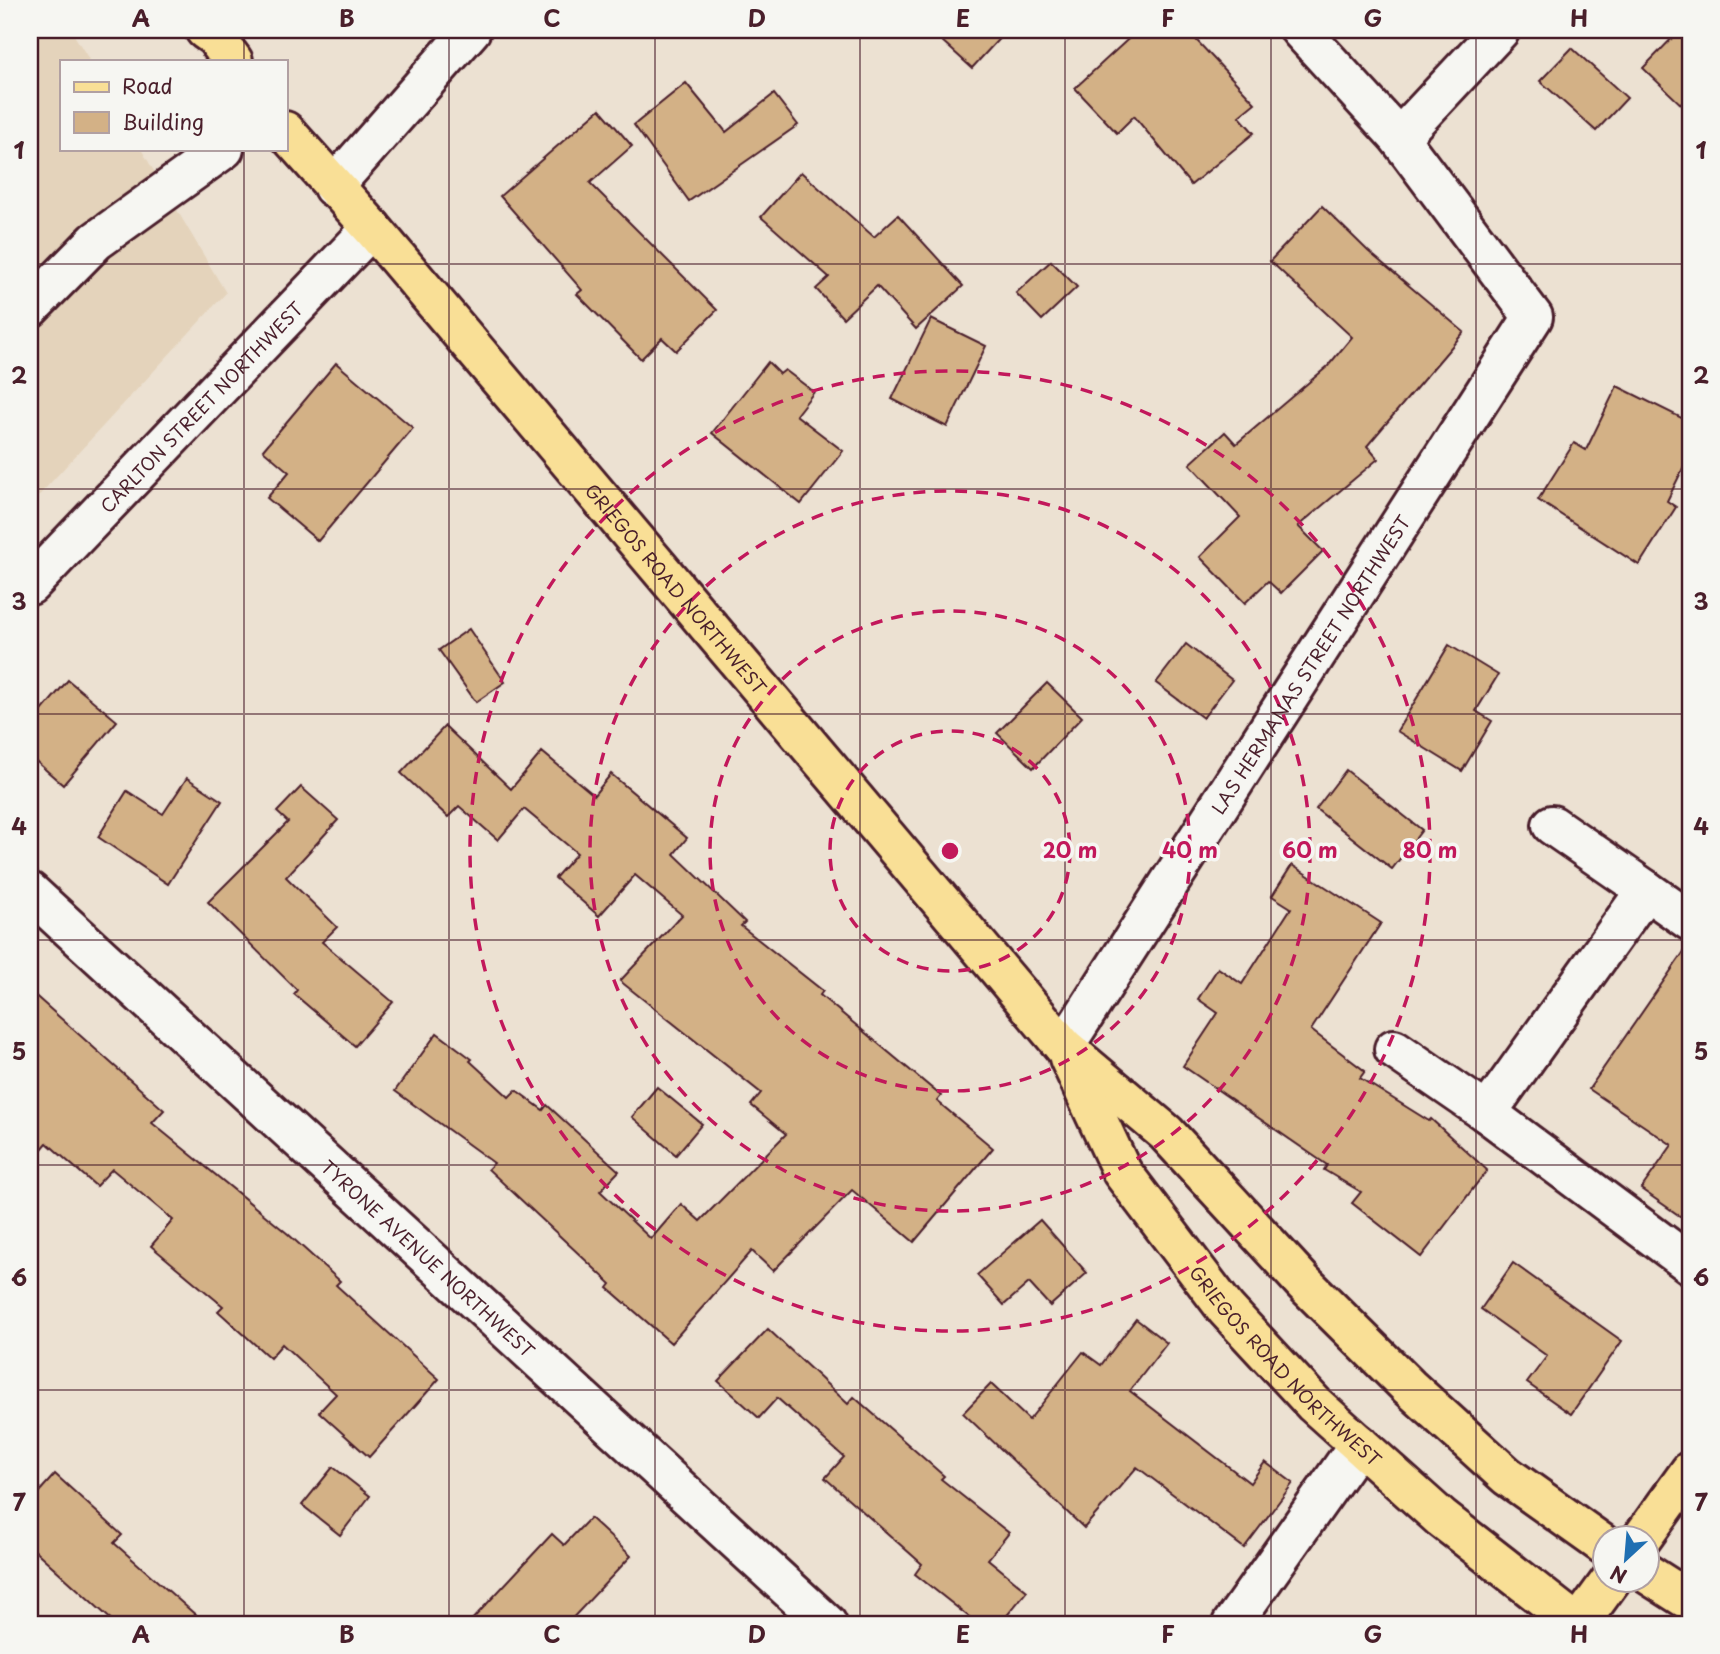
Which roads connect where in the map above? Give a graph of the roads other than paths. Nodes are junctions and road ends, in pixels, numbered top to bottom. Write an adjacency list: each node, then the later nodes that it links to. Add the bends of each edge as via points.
1 (471, 30): 7 (street)
2 (1300, 30): 5 (street)
3 (1500, 30): 5 (street)
4 (287, 133): 7 (main road, GRIEGOS ROAD NORTHWEST)
5 (1399, 138): 15 (street, LAS HERMANAS STREET NORTHWEST, via 1533,317)
6 (223, 150): 9 (street, via 96,241)
7 (333, 187): 8 (main road, GRIEGOS ROAD NORTHWEST)
8 (372, 228): 10 (street, CARLTON STREET NORTHWEST); 15 (main road, GRIEGOS ROAD NORTHWEST)
9 (30, 307)
10 (30, 585)
11 (1552, 825): 12 (street)
12 (1646, 890): 14 (street); 17 (street)
13 (30, 892): 26 (street, TYRONE AVENUE NORTHWEST)
14 (1690, 921)
15 (1064, 1047): 19 (main road, GRIEGOS ROAD NORTHWEST, via 1122,1172 1226,1309 1314,1404); 22 (main road, GRIEGOS ROAD NORTHWEST, via 1166,1133 1304,1283 1409,1387 1507,1476)
16 (1394, 1049): 17 (street)
17 (1487, 1113): 18 (street)
18 (1690, 1264)
19 (1359, 1444): 27 (street); 28 (main road, GRIEGOS ROAD NORTHWEST, via 1441,1518)
20 (1690, 1471): 21 (main road)
21 (1652, 1524)
22 (1590, 1534)
23 (1660, 1581): 25 (main road)
24 (1600, 1594): 28 (main road)
25 (1690, 1601)
26 (827, 1624)
27 (1232, 1624)
28 (1578, 1624)

